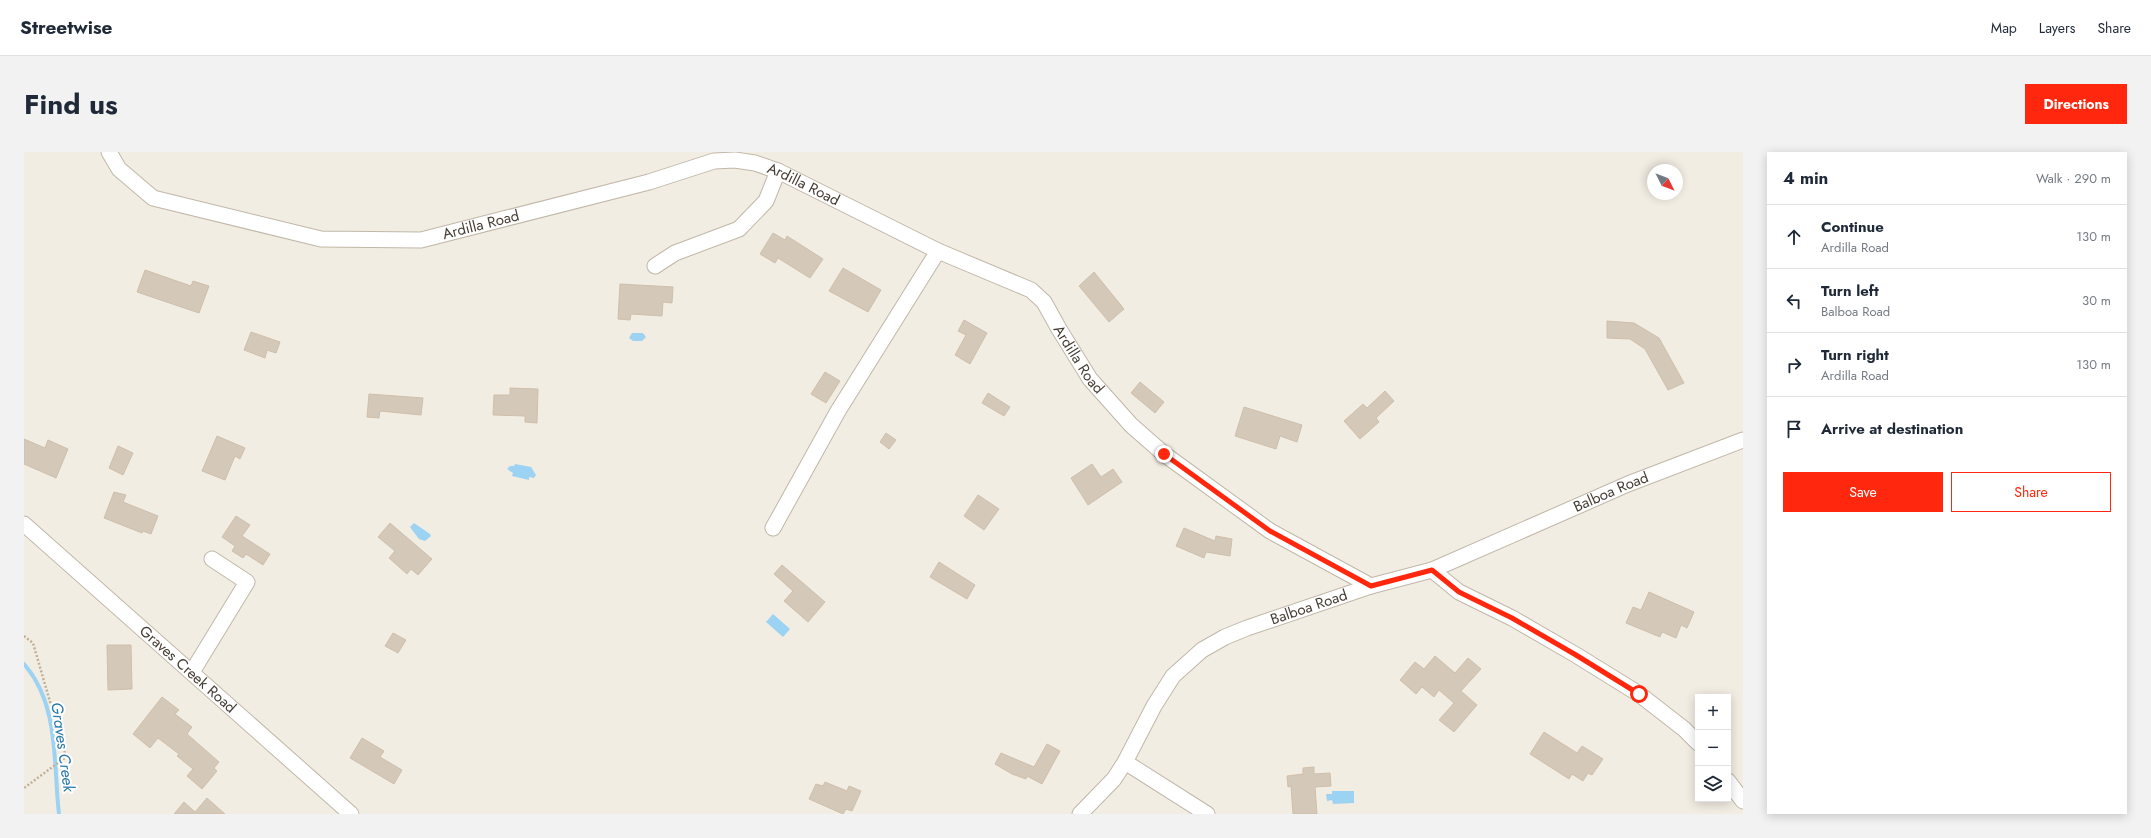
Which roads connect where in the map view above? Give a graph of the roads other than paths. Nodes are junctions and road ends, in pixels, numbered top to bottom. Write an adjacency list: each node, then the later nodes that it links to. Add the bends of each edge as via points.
1 (109, 152): 2 (street, Ardilla Road, via 119,170 153,198 321,239 421,240 650,182 714,161 735,160 755,163)
2 (778, 171): 3 (street, Ardilla Road); 4 (street, via 766,201 740,229 675,253)
3 (938, 251): 7 (street, via 838,410); 10 (street, Ardilla Road, via 1031,290 1044,302 1090,378 1131,425 1164,454 1270,531)
4 (655, 266)
5 (1743, 440): 9 (street, Balboa Road, via 1628,484)
6 (24, 524): 11 (street, Graves Creek Road)
7 (773, 528)
8 (212, 558): 11 (street, via 247,582)
9 (1432, 570): 10 (street, Balboa Road); 12 (street, via 1459,592 1512,618 1639,694)
10 (1371, 586): 13 (street, Balboa Road, via 1247,628 1202,650 1173,676 1162,690)
11 (192, 672): 16 (street, Graves Creek Road)
12 (1695, 740)
13 (1125, 762): 17 (street, Balboa Road, via 1105,790); 18 (street)
14 (1731, 785): 15 (street)
15 (1743, 801)
16 (351, 814)
17 (1080, 814)
18 (1207, 814)

